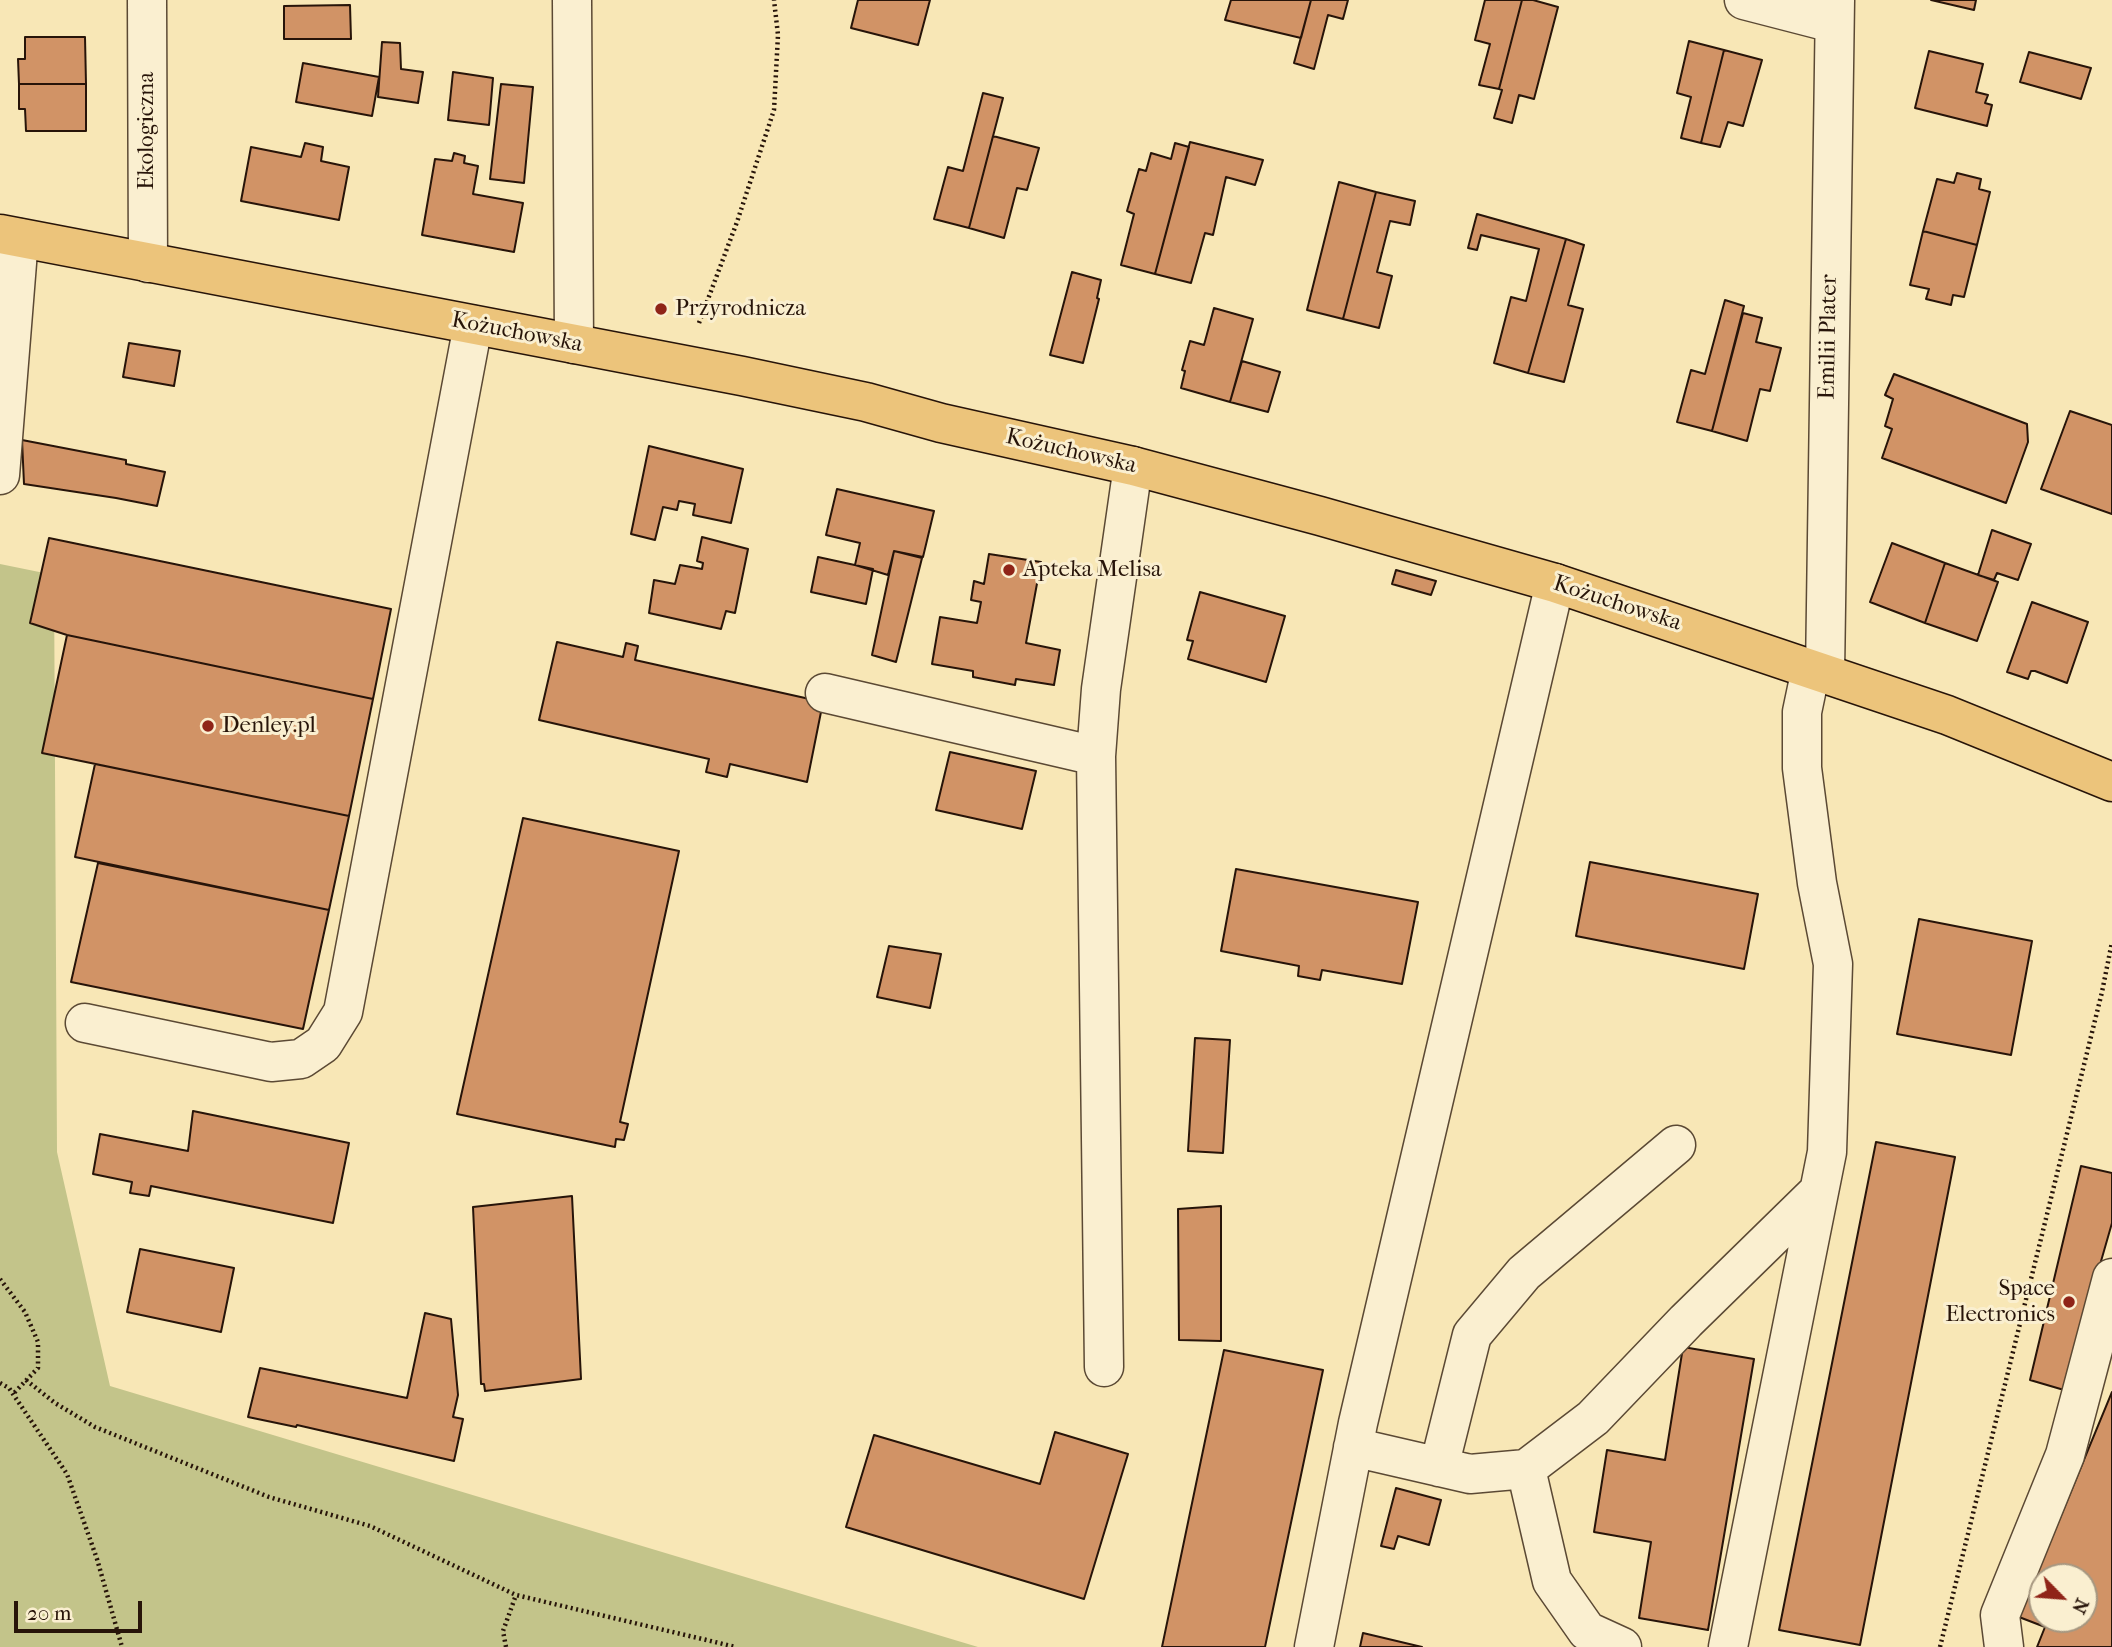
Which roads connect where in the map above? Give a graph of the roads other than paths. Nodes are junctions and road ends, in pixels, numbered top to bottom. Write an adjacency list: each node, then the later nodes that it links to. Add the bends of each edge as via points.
1 (147, 0): 6 (street, Ekologiczna)
2 (572, 0): 8 (street)
3 (1744, 0): 4 (street)
4 (1834, 11): 12 (street, Emilii Plater)
5 (10, 236): 6 (main road, Kożuchowska); 10 (street)
6 (148, 262): 7 (main road, Kożuchowska)
7 (473, 325): 8 (main road, Kożuchowska); 16 (street, via 343,1012 323,1044 301,1059 271,1062)
8 (574, 344): 9 (main road, Kożuchowska, via 866,402)
9 (1133, 466): 11 (main road, Kożuchowska); 14 (street, via 1101,688)
10 (0, 475)
11 (1555, 583): 12 (main road, Kożuchowska); 21 (street)
12 (1818, 671): 15 (main road, Kożuchowska, via 1947,715); 18 (street, Emilii Plater, via 1802,712 1802,768 1833,964 1826,1152)
13 (825, 693): 14 (street)
14 (1096, 756): 20 (street)
15 (2112, 782)
16 (85, 1023)
17 (1675, 1145): 22 (street, via 1524,1273 1472,1335)
18 (1819, 1191): 23 (street, via 1593,1418); 26 (street, Emilii Plater)
19 (2112, 1278): 27 (street, via 2064,1455 2000,1615)
20 (1104, 1367)
21 (1353, 1447): 22 (street); 24 (street)
22 (1439, 1467): 23 (street, via 1470,1474)
23 (1526, 1469): 25 (street, via 1552,1581 1587,1632)
24 (1314, 1647)
25 (1622, 1647)
26 (1728, 1647)
27 (2004, 1647)

